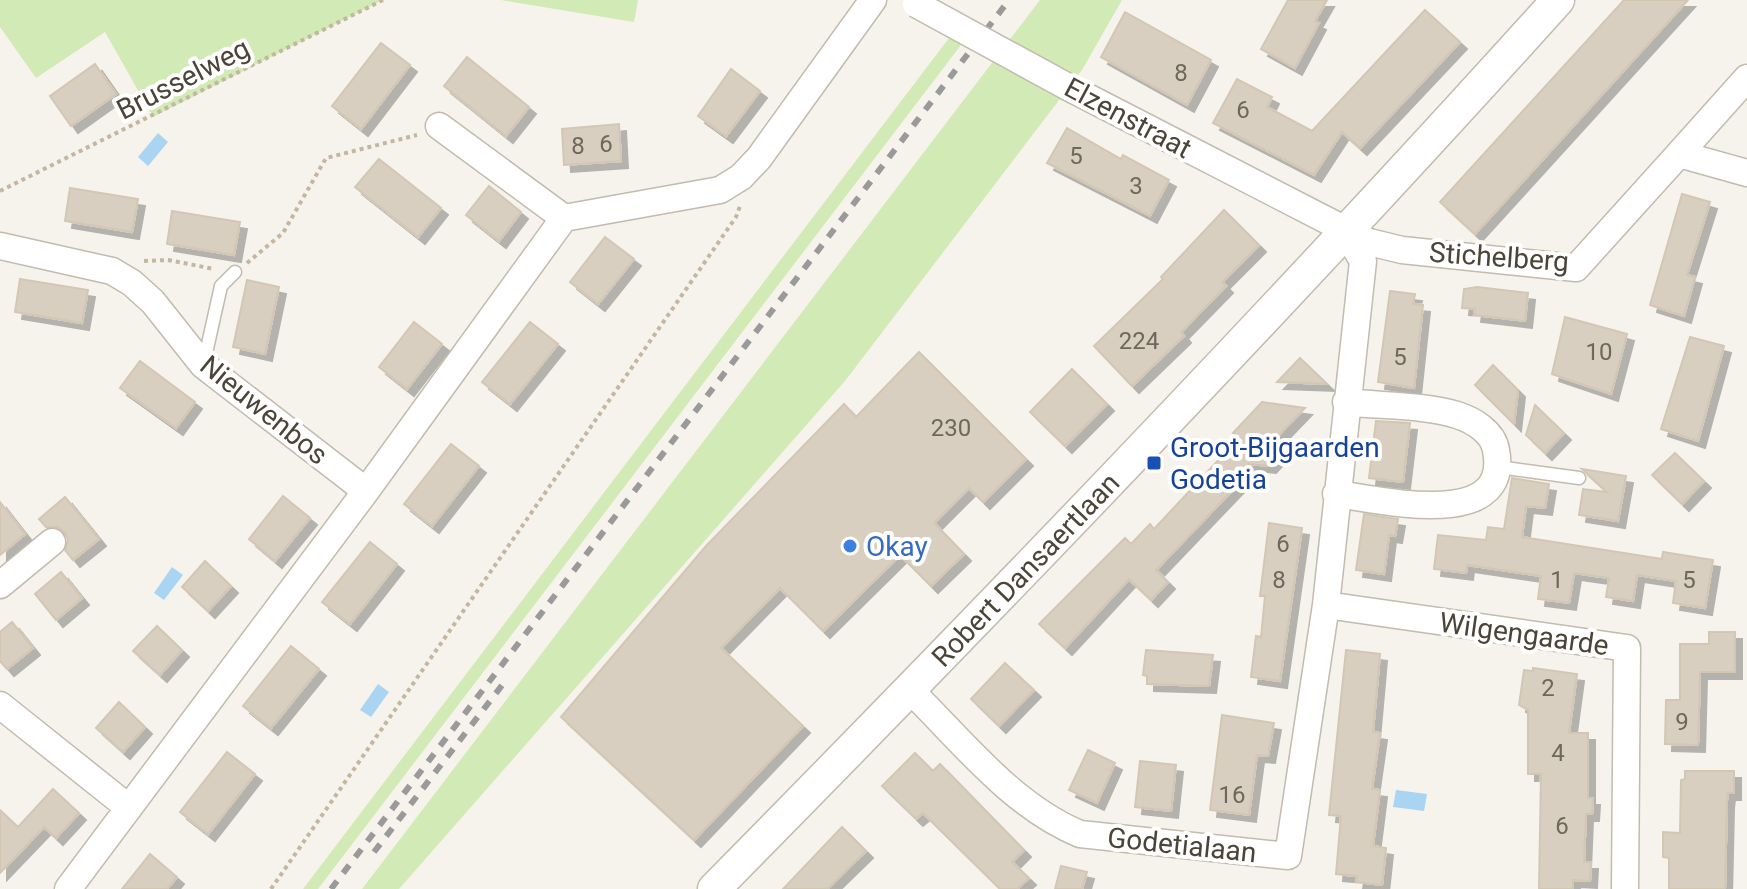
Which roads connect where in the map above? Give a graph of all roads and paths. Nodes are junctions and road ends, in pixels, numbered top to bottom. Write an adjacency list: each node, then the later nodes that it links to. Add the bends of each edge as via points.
1 (383, 0): 10 (path, Brusselweg)
2 (873, 0): 9 (street)
3 (1558, 0): 12 (street, Robert Dansaertlaan)
4 (913, 2): 12 (street, Elzenstraat, bridge)
5 (1747, 78): 7 (street)
6 (439, 126): 11 (street); 15 (path, via 405,140 326,158 283,233)
7 (1679, 154): 8 (street); 12 (street, Stichelberg, via 1576,268 1402,250)
8 (1747, 173)
9 (741, 177): 11 (street, via 720,190 691,197 605,207); 29 (path, via 736,217)
10 (0, 191)
11 (564, 218): 20 (street)
12 (1347, 234): 17 (street, Godetialaan, via 1363,261); 25 (street, Robert Dansaertlaan)
13 (0, 246): 14 (street, Nieuwenbos)
14 (112, 271): 15 (path, via 123,263 168,260); 16 (street, Nieuwenbos, via 153,302)
15 (235, 272): 16 (lane, via 221,286)
16 (203, 365): 20 (street, Nieuwenbos)
17 (1346, 402): 18 (street, via 1455,414 1481,426 1496,446); 21 (street, Godetialaan)
18 (1498, 467): 19 (lane); 21 (street, via 1489,485 1470,502 1443,507)
19 (1579, 478)
20 (366, 491): 27 (street)
21 (1336, 494): 24 (street, Godetialaan)
22 (52, 542): 23 (street)
23 (0, 585)
24 (1326, 605): 25 (street, Godetialaan, via 1288,856 1080,834 1050,822); 31 (street, Wilgengaarde, via 1627,648)
25 (910, 690): 30 (street, Robert Dansaertlaan)
26 (0, 705): 27 (street)
27 (129, 808): 28 (street)
28 (68, 889)
29 (271, 889)
30 (714, 889)
31 (1625, 889)

